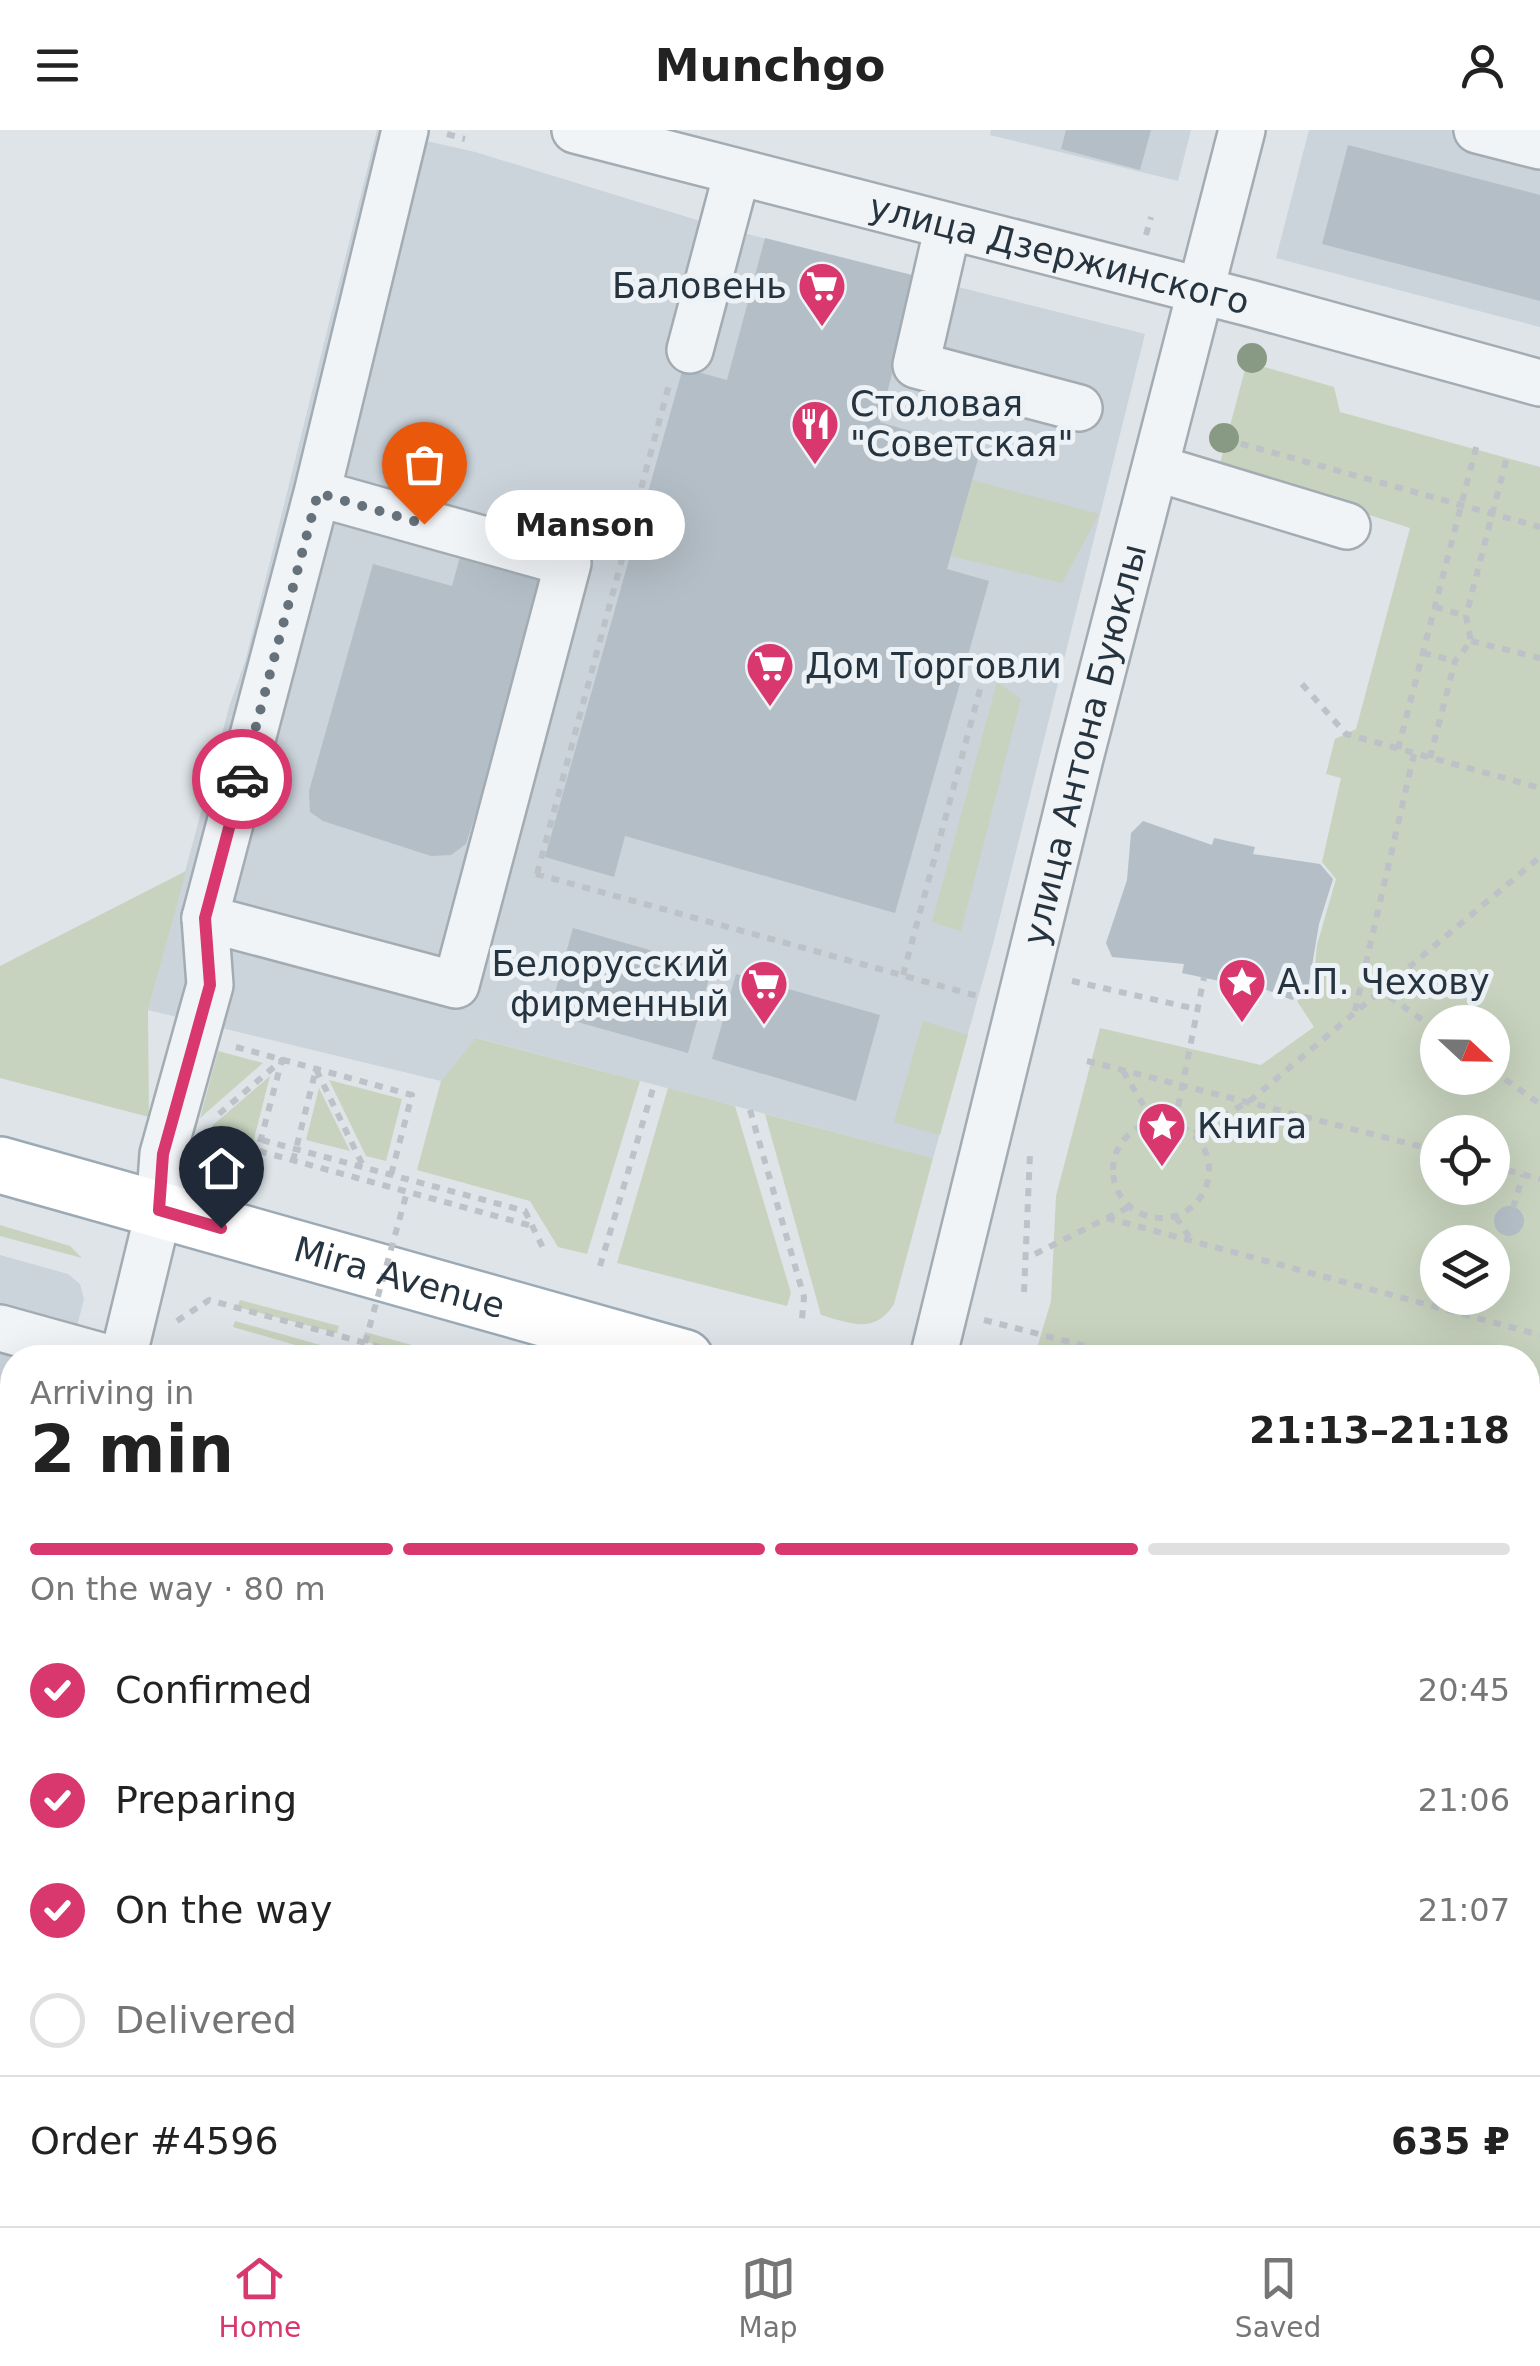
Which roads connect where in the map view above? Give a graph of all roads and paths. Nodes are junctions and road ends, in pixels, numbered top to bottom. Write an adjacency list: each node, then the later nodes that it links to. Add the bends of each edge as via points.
1 (405, 130): 16 (street)
2 (575, 130): 6 (street, улица Дзержинского)
3 (1242, 130): 8 (street, улица Антона Буюклы)
4 (1476, 130): 5 (street)
5 (1540, 146)
6 (737, 173): 7 (street, улица Дзержинского); 9 (street)
7 (948, 226): 8 (street, улица Дзержинского); 11 (street, via 916,364)
8 (1199, 291): 10 (street, улица Дзержинского); 15 (street, улица Антона Буюклы)
9 (690, 350): 35 (path, via 674,370)
10 (1540, 383)
11 (1079, 408)
12 (1210, 435): 17 (path)
13 (1477, 444): 17 (path)
14 (1508, 453): 18 (path)
15 (1156, 468): 19 (street); 98 (street, улица Антона Буюклы)
16 (318, 493): 36 (street); 36 (street, via 568,563 456,985)
17 (1460, 507): 18 (path); 21 (path)
18 (1492, 514): 20 (path); 22 (path)
19 (1348, 526)
20 (1540, 526)
21 (1435, 607): 22 (path); 24 (path)
22 (1466, 616): 23 (path)
23 (1471, 641): 25 (path); 26 (path)
24 (1423, 653): 26 (path); 29 (path)
25 (1540, 658)
26 (1455, 661): 31 (path)
27 (986, 667): 37 (path)
28 (1302, 684): 29 (path, via 1346,734)
29 (1398, 749): 30 (path)
30 (1414, 754): 31 (path); 39 (path)
31 (1430, 758): 32 (path)
32 (1540, 788)
33 (1540, 857): 41 (path)
34 (526, 872): 35 (path)
35 (537, 874): 37 (path)
36 (205, 918): 46 (street, via 210,985)
37 (903, 975): 42 (path)
38 (1204, 977): 43 (path)
39 (1362, 978): 41 (path); 44 (path)
40 (1072, 980): 43 (path)
41 (1381, 991): 44 (path); 45 (path)
42 (987, 998)
43 (1196, 1009): 53 (path)
44 (1354, 1014): 54 (path)
45 (1420, 1018)
46 (196, 1036): 47 (path); 79 (street, via 163,1154)
47 (282, 1060): 49 (path); 57 (path); 62 (path)
48 (1086, 1061): 50 (path)
49 (316, 1069): 65 (path); 70 (path); 74 (path, via 412,1095)
50 (1122, 1070): 53 (path); 58 (path)
51 (1510, 1083): 55 (path)
52 (654, 1084): 86 (path)
53 (1181, 1084): 54 (path); 59 (path)
54 (1251, 1100): 60 (path); 64 (path)
55 (1540, 1104)
56 (750, 1110): 89 (path, via 804,1297)
57 (213, 1120)
58 (1153, 1121): 59 (path); 77 (path, via 1132,1130 1112,1167 1116,1189)
59 (1175, 1122): 60 (path)
60 (1194, 1132): 81 (path, via 1210,1172 1204,1193)
61 (1170, 1137): 67 (path)
62 (262, 1140): 65 (path); 66 (path)
63 (1031, 1144): 87 (path)
64 (1420, 1146)
65 (295, 1150): 68 (path); 70 (path)
66 (259, 1152): 68 (path); 72 (path)
67 (1166, 1152)
68 (293, 1161): 76 (path)
69 (0, 1165): 79 (main road, Mira Avenue)
70 (364, 1168): 74 (path)
71 (1510, 1171): 73 (path)
72 (252, 1172)
73 (1523, 1174): 75 (path); 78 (path)
74 (390, 1175): 82 (path, via 525,1211)
75 (1540, 1179)
76 (407, 1192): 82 (path); 93 (path, bridge)
77 (1129, 1206): 80 (path); 81 (path, via 1148,1217)
78 (1513, 1208)
79 (159, 1210): 95 (street); 97 (main road, Mira Avenue)
80 (1107, 1218): 83 (path); 85 (path)
81 (1176, 1218): 83 (path)
82 (532, 1226): 84 (path)
83 (1192, 1241): 92 (path)
84 (545, 1252)
85 (1034, 1254)
86 (600, 1266)
87 (1024, 1292)
88 (968, 1316): 99 (path)
89 (802, 1319)
90 (0, 1328): 94 (street)
91 (169, 1328): 93 (path, via 209,1300)
92 (1540, 1335)
93 (365, 1342): 96 (path)
94 (61, 1345)
95 (126, 1345)
96 (375, 1345)
97 (640, 1345)
98 (936, 1345)
99 (1081, 1345)

